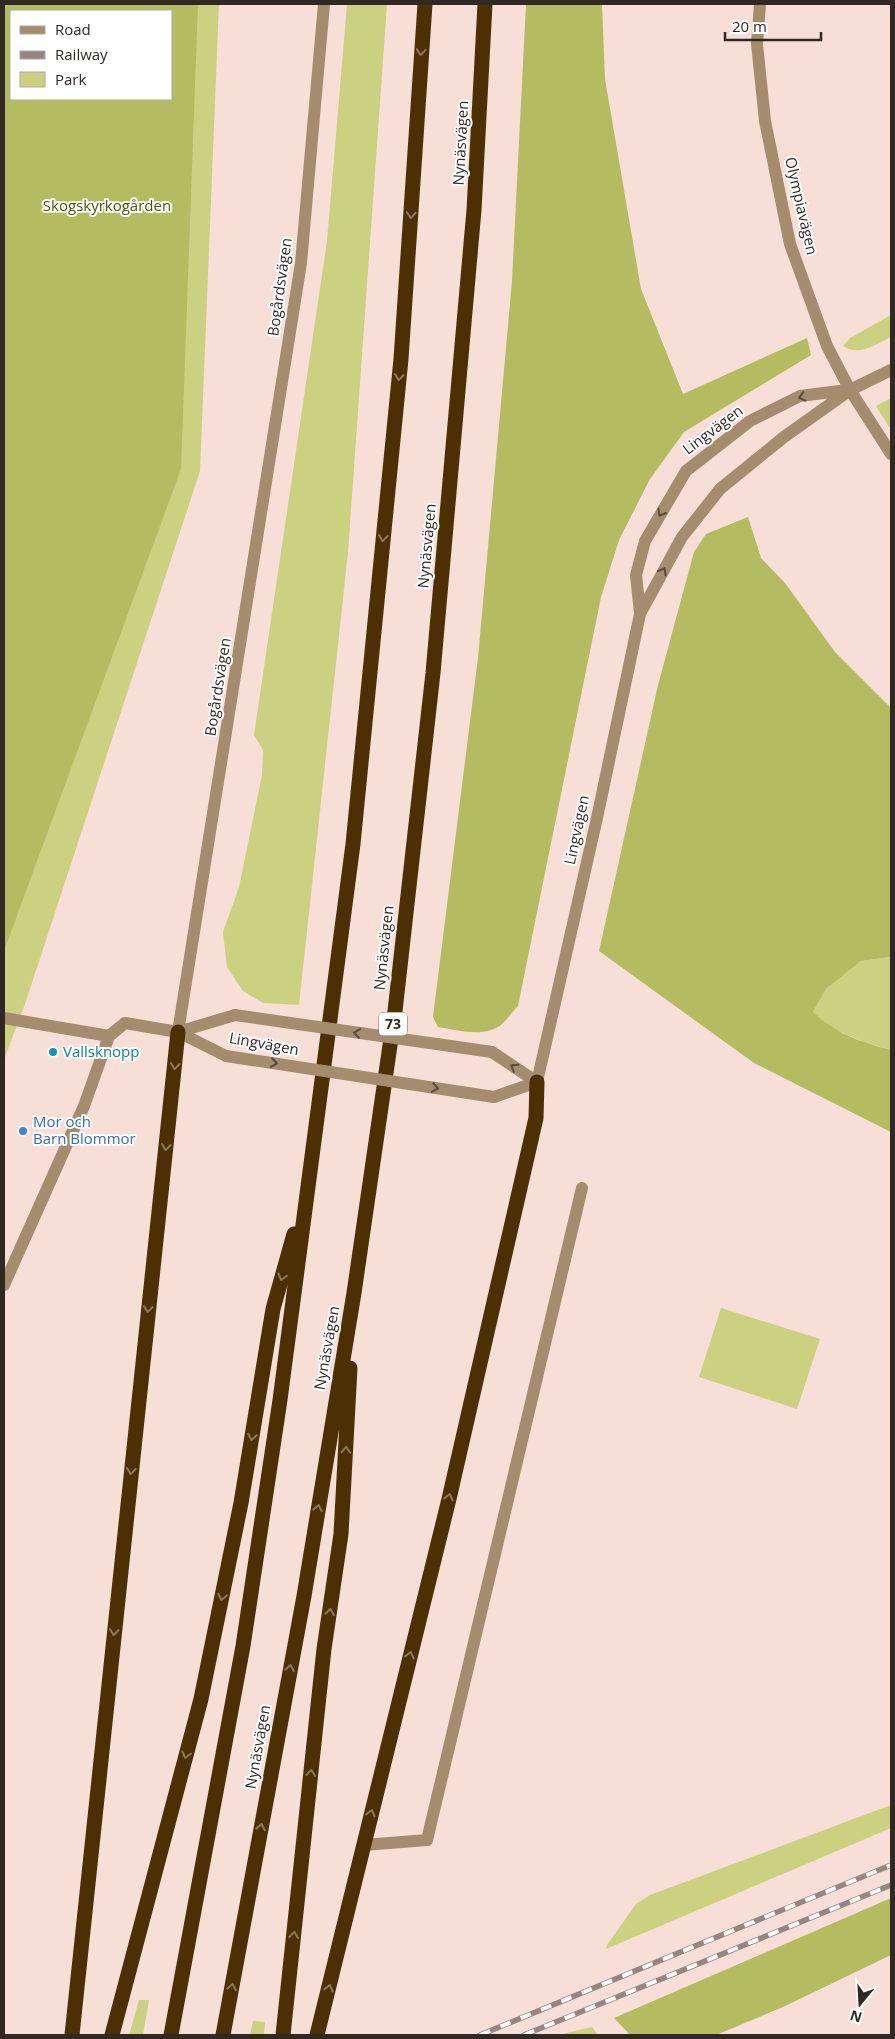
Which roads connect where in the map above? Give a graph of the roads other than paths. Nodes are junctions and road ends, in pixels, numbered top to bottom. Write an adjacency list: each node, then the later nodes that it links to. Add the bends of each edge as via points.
1 (324, 4): 10 (street, Bogårdsvägen, via 301,264)
2 (424, 4): 13 (highway, one-way to 13, via 401,359 354,834)
3 (486, 4): 16 (highway, Nynäsvägen / 73, via 474,210 434,663 395,1011)
4 (760, 4): 6 (street, Olympiavägen, via 758,44 765,121 790,244 828,346)
5 (891, 370): 6 (street, Lingvägen)
6 (850, 390): 7 (street, Olympiavägen); 8 (street, Lingvägen, one-way to 6, via 682,537 720,489 784,437); 8 (street, Lingvägen, one-way to 8, via 800,396 750,420 686,471 645,542 636,574)
7 (891, 454)
8 (640, 614): 12 (street, Lingvägen)
9 (4, 1018): 11 (street)
10 (178, 1032): 11 (street, via 125,1023); 12 (street, Lingvägen, one-way to 12, bridge, via 226,1056 494,1097); 12 (street, Lingvägen, one-way to 10, bridge, via 492,1052 235,1015); 18 (highway, one-way to 18)
11 (109, 1036): 15 (street, via 84,1106)
12 (537, 1082): 17 (highway, one-way to 12, via 449,1499 534,1128)
13 (309, 1180): 19 (highway, one-way to 19, via 273,1309 241,1503 201,1699); 20 (highway, via 243,1646)
14 (582, 1188): 17 (street, via 427,1840)
15 (4, 1285)
16 (354, 1293): 21 (highway, Nynäsvägen / 73, one-way to 16, via 304,1596); 22 (highway, one-way to 16, via 324,1649 341,1534)
17 (364, 1845): 23 (highway, one-way to 17)
18 (72, 2035)
19 (112, 2035)
20 (171, 2035)
21 (223, 2035)
22 (283, 2035)
23 (317, 2035)

